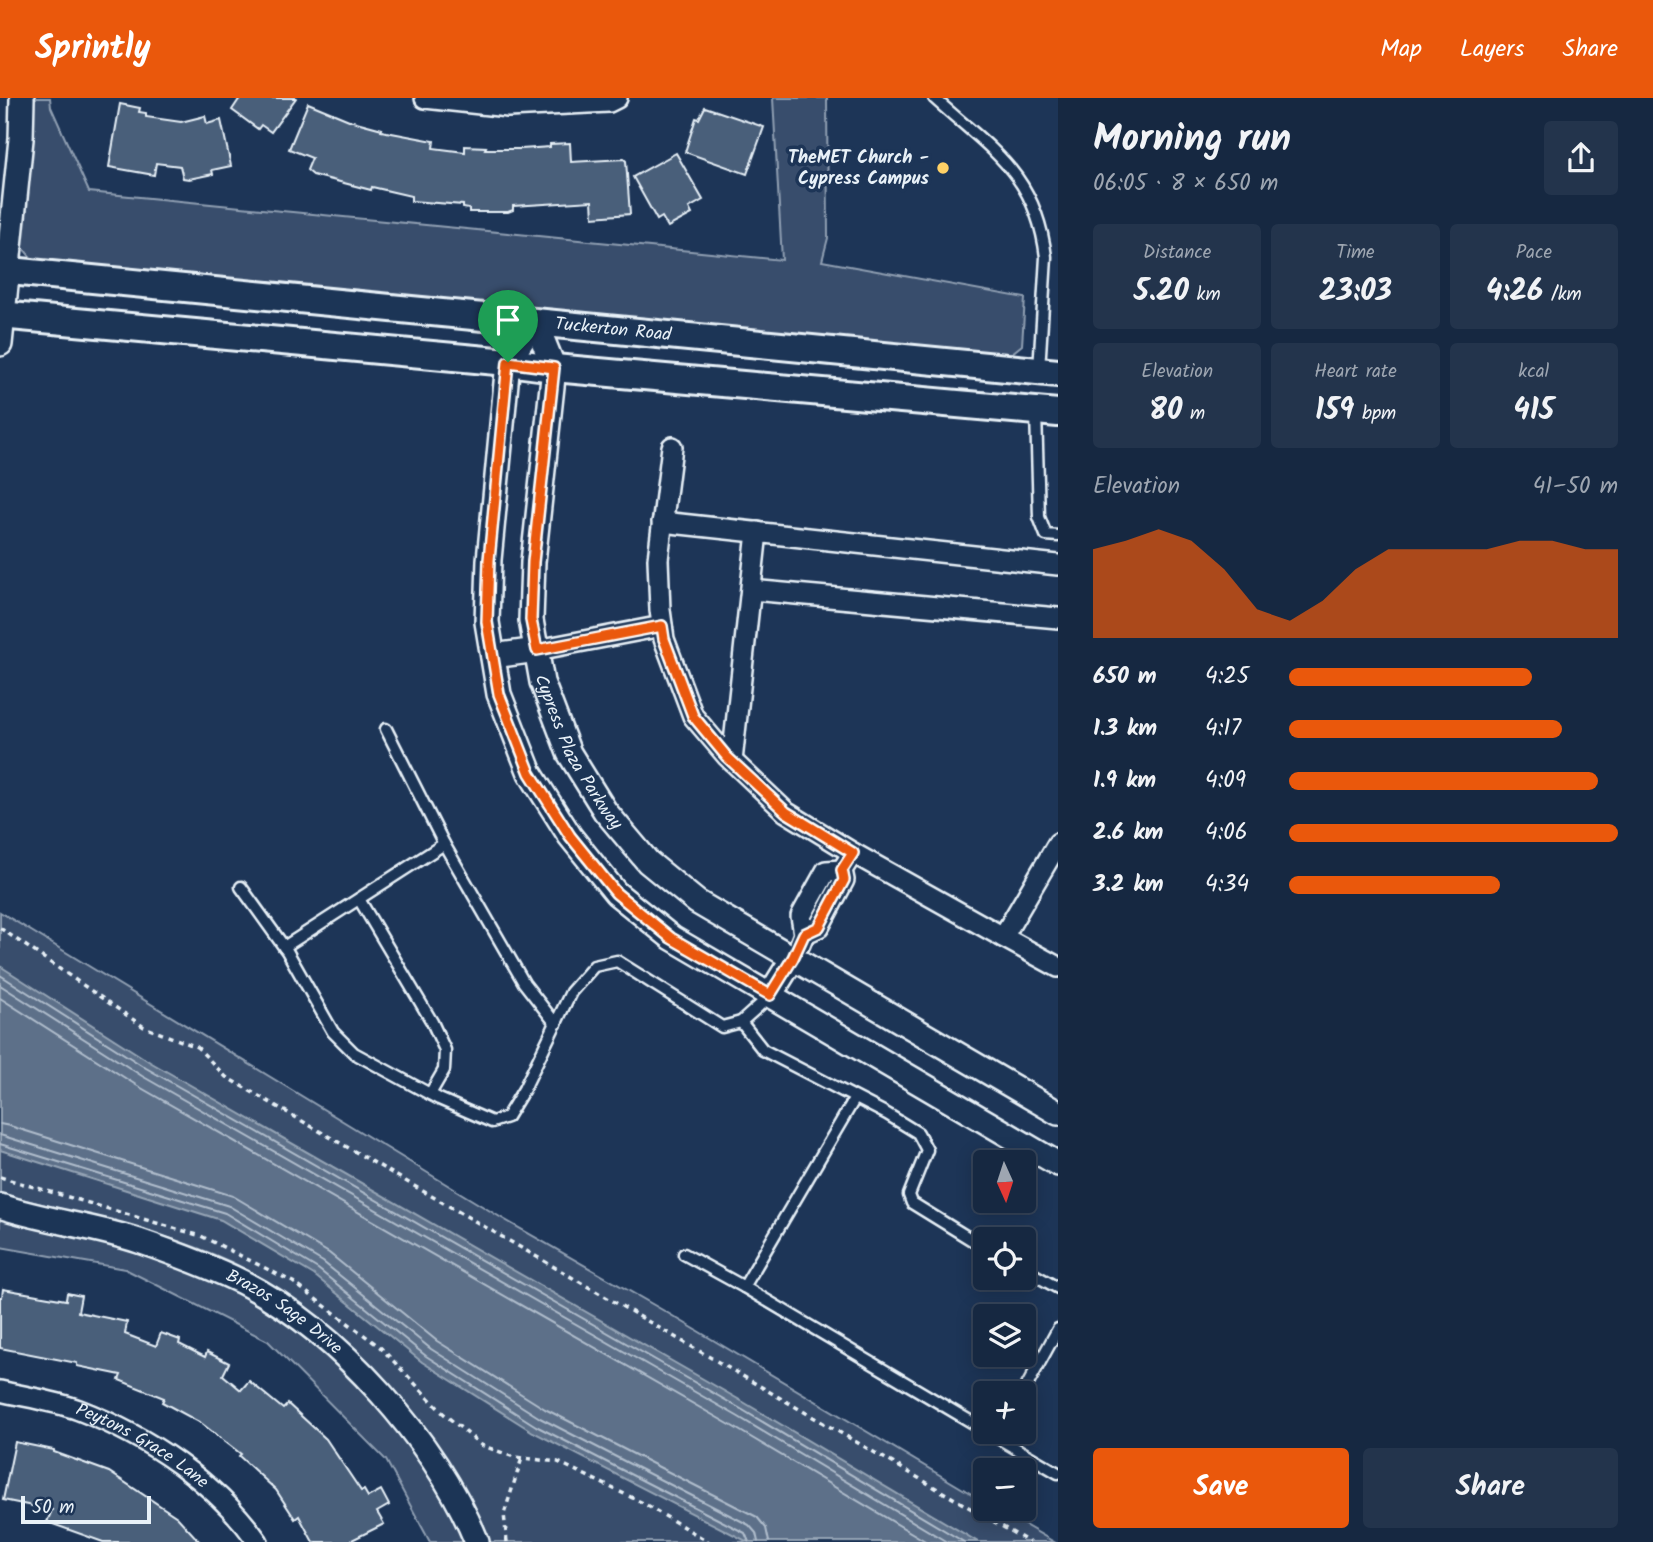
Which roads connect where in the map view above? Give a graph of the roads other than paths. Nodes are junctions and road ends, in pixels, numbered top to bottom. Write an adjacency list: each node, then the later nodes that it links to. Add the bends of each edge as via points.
1 (22, 98): 5 (street)
2 (425, 98): 3 (street, via 508,107)
3 (617, 98)
4 (934, 98): 11 (lane, via 1001,156 1034,207 1044,240 1040,321)
5 (4, 271): 6 (street); 7 (main road, Tuckerton Road)
6 (1, 315): 8 (street); 9 (main road)
7 (534, 321): 9 (street); 10 (street, Cypress Plaza Parkway); 11 (main road, Tuckerton Road)
8 (0, 344)
9 (508, 362): 10 (main road); 22 (street, via 489,560 487,622)
10 (554, 368): 12 (main road); 21 (street, Cypress Plaza Parkway, via 533,562 531,620)
11 (1049, 372): 12 (main road)
12 (1047, 412): 16 (lane, via 1039,517 1046,535)
13 (672, 447): 14 (street)
14 (662, 522): 15 (street); 20 (street, via 658,559)
15 (757, 532): 17 (street); 18 (street)
16 (1058, 536)
17 (1058, 565)
18 (751, 590): 19 (street); 24 (street)
19 (1058, 618)
20 (662, 626): 21 (street); 24 (street, via 693,716)
21 (537, 650): 22 (street); 32 (street, Cypress Plaza Parkway, via 542,682 569,753 605,811 648,862 697,902)
22 (493, 656): 34 (street, via 499,694 530,773 577,846 616,893 671,938)
23 (386, 729): 26 (lane)
24 (732, 761): 27 (street, via 786,812)
25 (1058, 843): 30 (street)
26 (444, 844): 29 (lane); 36 (lane, via 524,983)
27 (853, 853): 30 (street); 32 (street, via 819,927 804,934)
28 (241, 887): 31 (lane)
29 (359, 899): 31 (lane); 37 (lane, via 446,1050 444,1070)
30 (1003, 937): 33 (street)
31 (284, 947): 37 (lane, via 333,1032 354,1053)
32 (793, 958): 34 (street); 39 (street, Cypress Plaza Parkway)
33 (1058, 967)
34 (770, 995): 35 (lane); 40 (street)
35 (741, 1022): 36 (lane, via 722,1027 617,961 594,966 572,992); 38 (lane, via 763,1050)
36 (556, 1024): 37 (lane, via 507,1117 492,1122)
37 (430, 1094)
38 (855, 1098): 42 (lane, via 918,1133 927,1150 909,1195 912,1203); 45 (lane)
39 (1058, 1113)
40 (1058, 1164)
41 (0, 1206): 54 (street, Brazos Sage Drive, via 186,1257 244,1283 296,1316 393,1405 438,1471)
42 (973, 1241)
43 (684, 1254): 45 (lane)
44 (1036, 1275): 46 (lane)
45 (744, 1287): 50 (lane)
46 (1058, 1287)
47 (1058, 1329): 48 (lane)
48 (1030, 1381)
49 (0, 1391): 53 (street, Peytons Grace Lane, via 78,1409 138,1438 192,1472 241,1518)
50 (973, 1423)
51 (1014, 1444): 52 (lane)
52 (1058, 1473)
53 (258, 1542)
54 (477, 1542)

